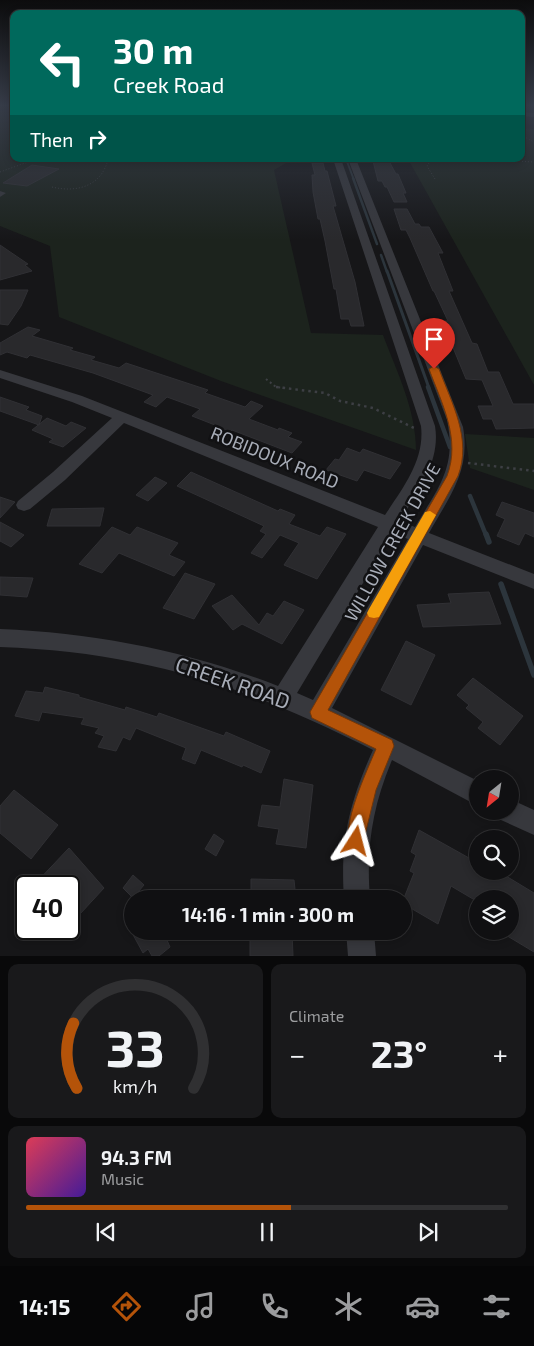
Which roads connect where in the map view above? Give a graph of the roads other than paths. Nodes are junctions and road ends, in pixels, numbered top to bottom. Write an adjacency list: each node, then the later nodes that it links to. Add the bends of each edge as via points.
1 (338, 162): 4 (street, WILLOW CREEK DRIVE)
2 (353, 162): 3 (street, WILLOW CREEK DRIVE)
3 (388, 250): 4 (street); 9 (street, WILLOW CREEK DRIVE, via 458,437 458,458 453,476)
4 (368, 251): 8 (street, WILLOW CREEK DRIVE, via 430,439 422,470)
5 (0, 374): 6 (street, ROBIDOUX ROAD)
6 (122, 417): 7 (street); 8 (street, ROBIDOUX ROAD)
7 (24, 505)
8 (389, 524): 9 (street, ROBIDOUX ROAD); 12 (street, WILLOW CREEK DRIVE)
9 (418, 536): 10 (street, ROBIDOUX ROAD); 13 (street, WILLOW CREEK DRIVE)
10 (534, 582)
11 (0, 638): 12 (street, CREEK ROAD, via 85,644 148,655)
12 (283, 697): 13 (street, CREEK ROAD)
13 (318, 712): 14 (street, CREEK ROAD)
14 (386, 746): 15 (street, CREEK ROAD); 18 (street, via 367,790 358,823 354,859)
15 (469, 789)
16 (519, 816): 17 (street)
17 (534, 823)
18 (356, 890)
19 (361, 940): 20 (street)
20 (362, 956)

